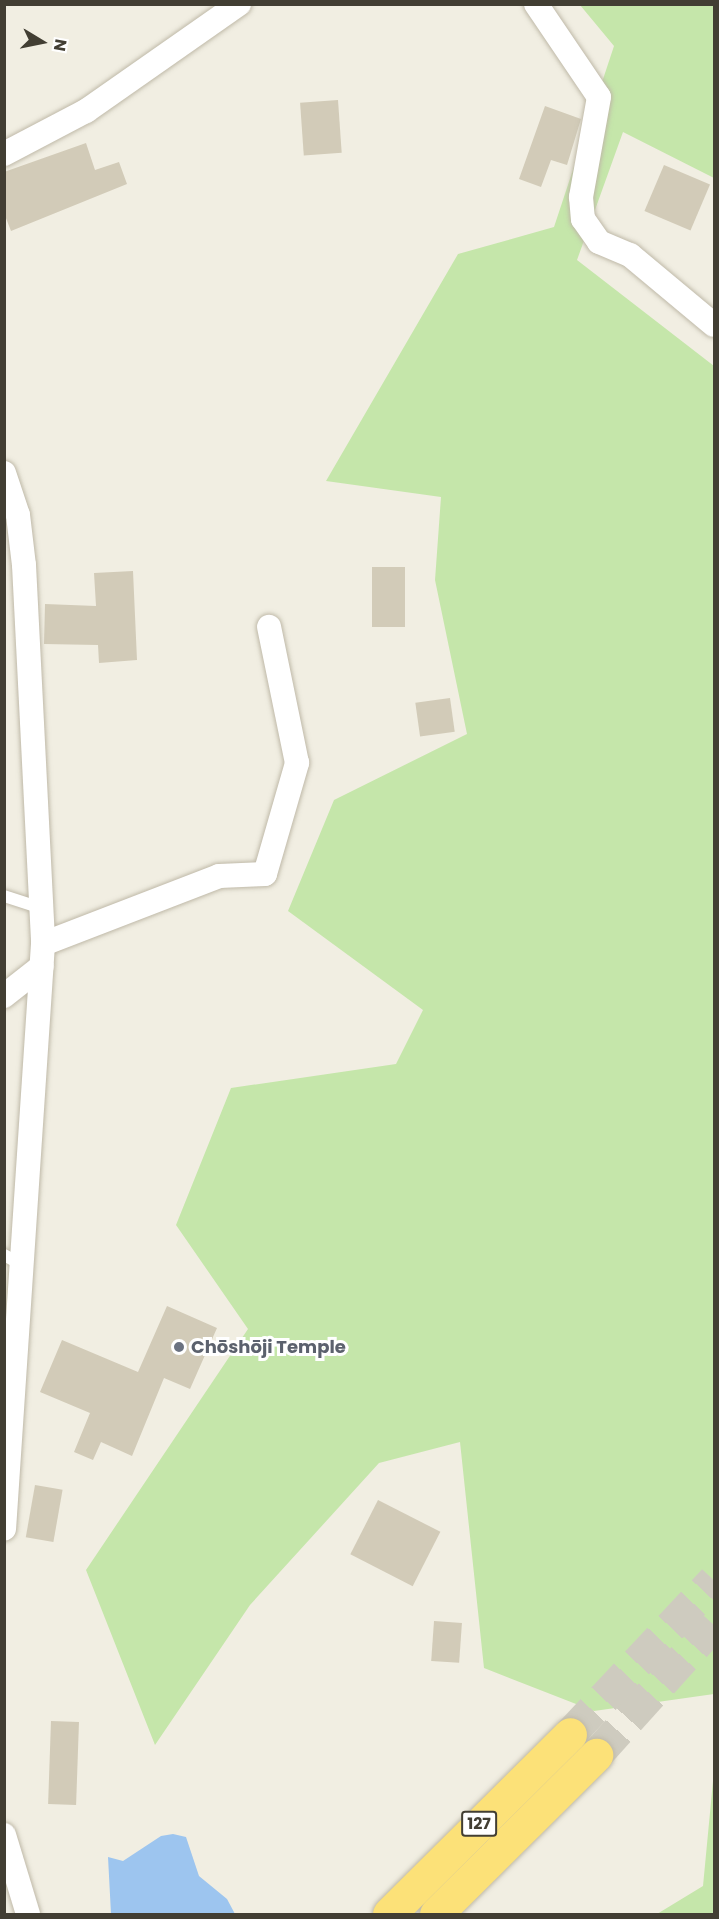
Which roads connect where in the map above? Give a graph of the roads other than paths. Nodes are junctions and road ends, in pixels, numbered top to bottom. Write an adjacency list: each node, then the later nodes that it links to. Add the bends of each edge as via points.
1 (239, 4): 3 (street, via 86,111)
2 (536, 4): 4 (street, via 599,98 581,197 583,219 599,242 630,255)
3 (4, 154)
4 (714, 325)
5 (4, 473): 8 (street, via 18,515 24,565)
6 (269, 627): 9 (street, via 297,763 265,874 219,876)
7 (4, 896): 8 (lane)
8 (41, 908): 9 (street)
9 (42, 955): 10 (street); 11 (street)
10 (4, 996)
11 (13, 1260): 12 (street)
12 (4, 1529)
13 (570, 1734): 17 (highway, 127)
14 (596, 1755): 18 (highway, 127)
15 (4, 1835): 16 (street)
16 (28, 1914)
17 (389, 1914)
18 (436, 1914)

